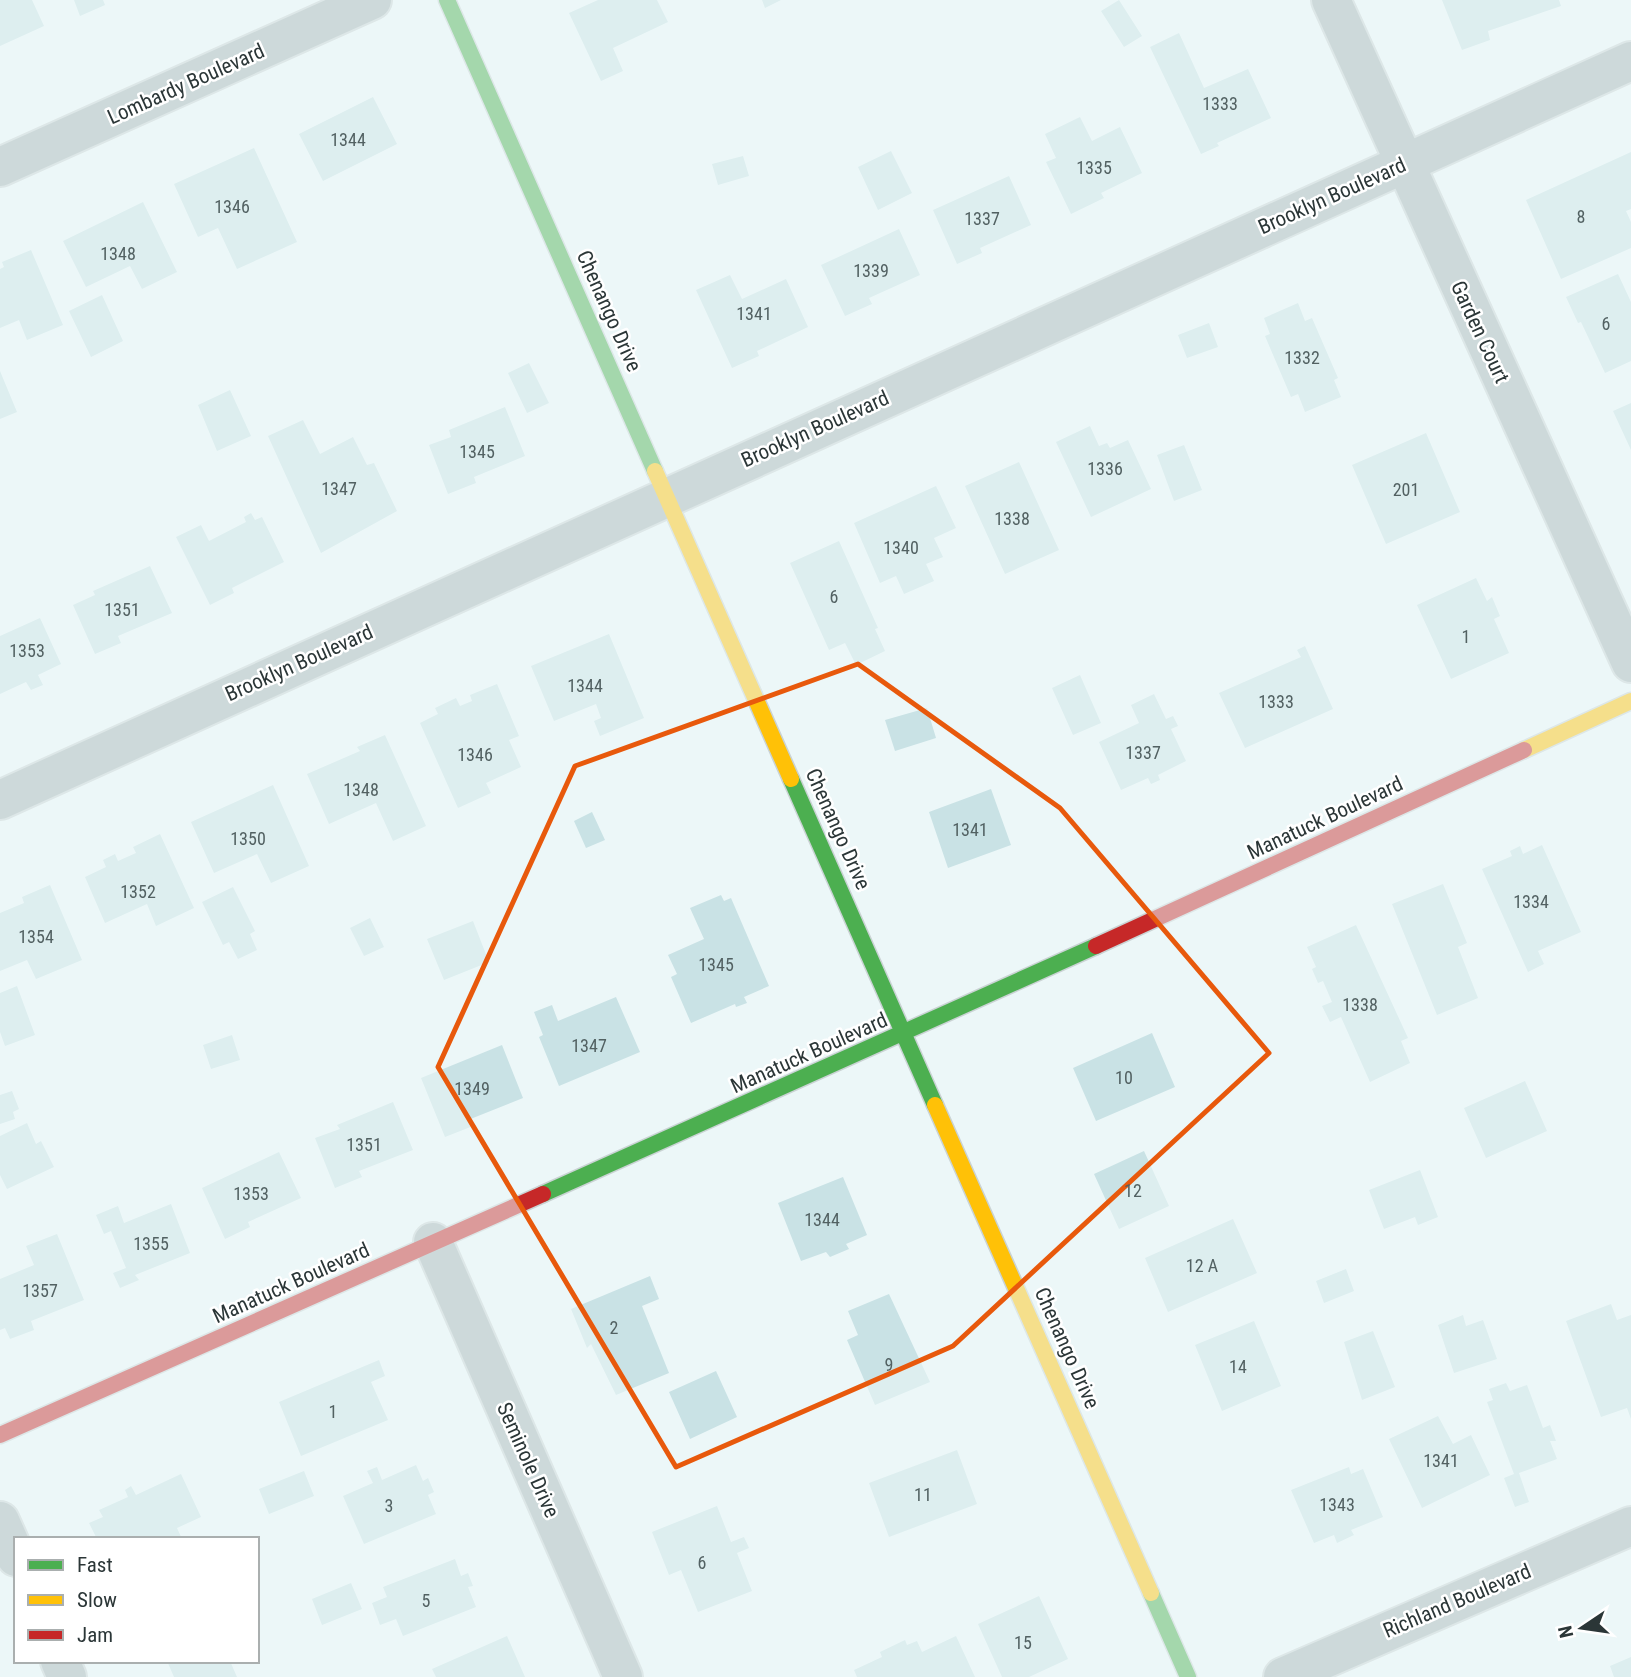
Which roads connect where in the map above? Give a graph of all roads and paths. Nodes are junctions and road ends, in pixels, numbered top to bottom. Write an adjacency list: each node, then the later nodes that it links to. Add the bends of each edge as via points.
1 (372, 0): 6 (street, Lombardy Boulevard)
2 (447, 0): 7 (street, Chenango Drive)
3 (1331, 0): 5 (street, Garden Court)
4 (1631, 61): 5 (street, Brooklyn Boulevard)
5 (1403, 164): 7 (street, Brooklyn Boulevard); 8 (street, Garden Court)
6 (0, 167)
7 (668, 495): 10 (street, Brooklyn Boulevard); 11 (street, Chenango Drive)
8 (1631, 663)
9 (1631, 701): 11 (street, Manatuck Boulevard)
10 (0, 800)
11 (905, 1033): 12 (street, Manatuck Boulevard); 18 (street, Chenango Drive)
12 (433, 1242): 13 (street, Manatuck Boulevard); 17 (street, Seminole Drive)
13 (0, 1435)
14 (0, 1521): 16 (street)
15 (1631, 1526): 19 (street, Richland Boulevard)
16 (14, 1553)
17 (623, 1677)
18 (1188, 1677)
19 (1283, 1677)

